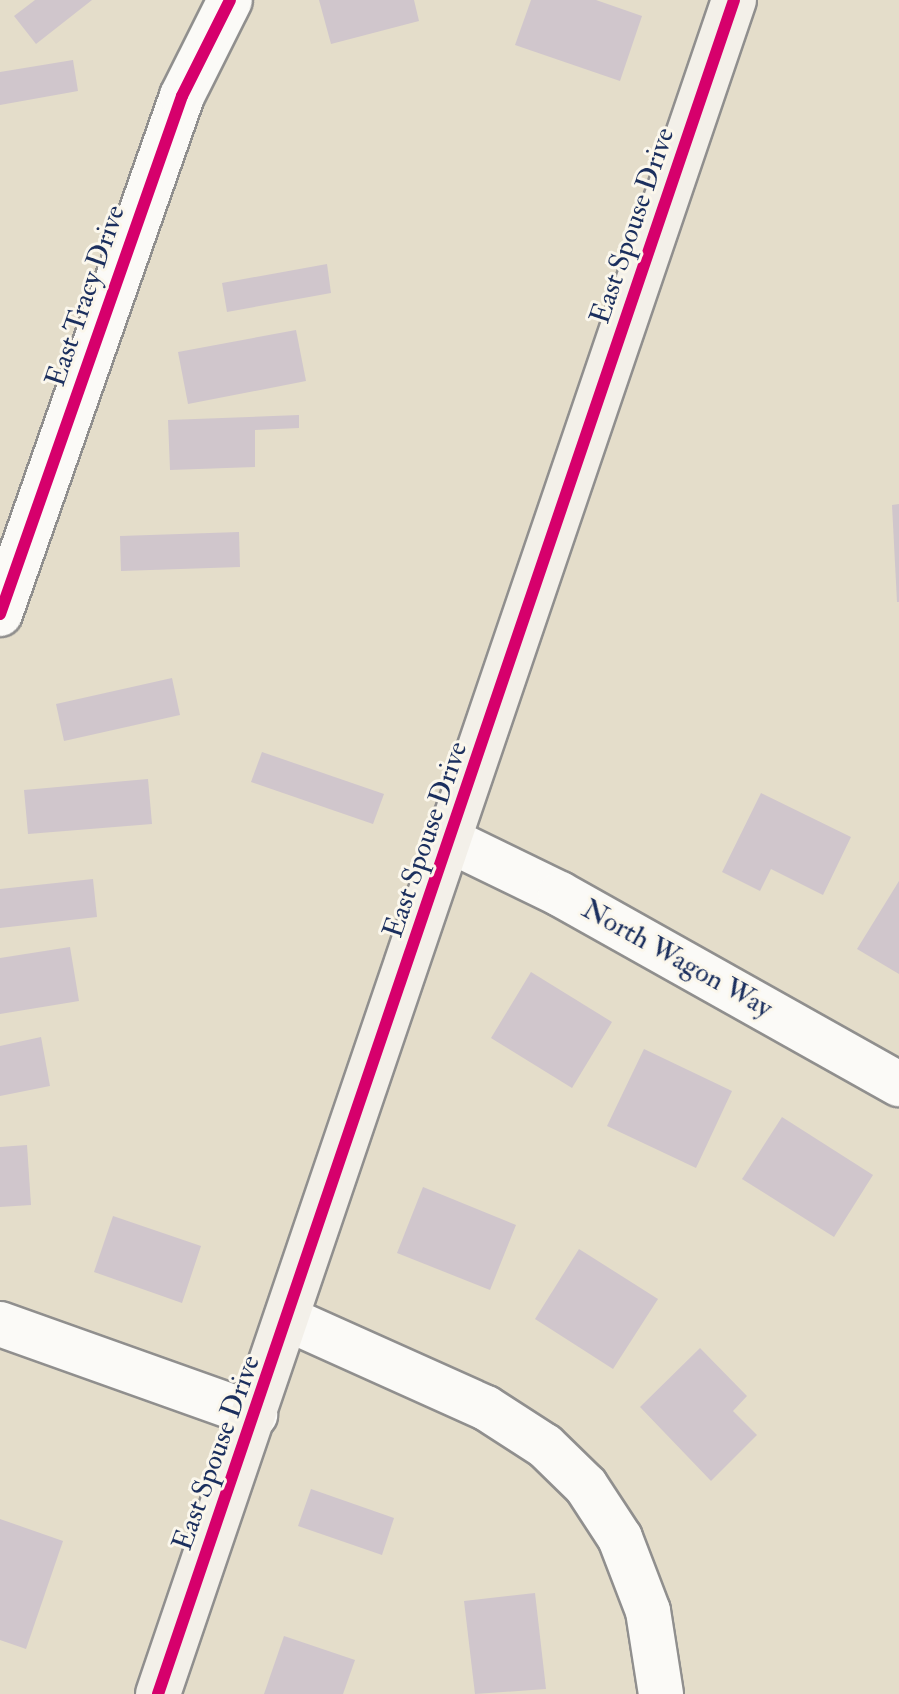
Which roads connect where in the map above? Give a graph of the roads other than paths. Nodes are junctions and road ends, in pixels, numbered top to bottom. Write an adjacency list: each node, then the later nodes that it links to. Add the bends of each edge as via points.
1 (230, 0): 3 (street, East Tracy Drive, via 182,96)
2 (734, 0): 4 (street, East Spouse Drive)
3 (0, 614)
4 (451, 841): 5 (street, North Wagon Way, via 560,894); 6 (street, East Spouse Drive)
5 (899, 1084)
6 (290, 1320): 8 (street, East Spouse Drive); 10 (street, via 486,1408 545,1446 586,1486 620,1538 648,1611)
7 (0, 1324): 8 (street)
8 (255, 1415): 9 (street, East Spouse Drive)
9 (158, 1694)
10 (661, 1694)

